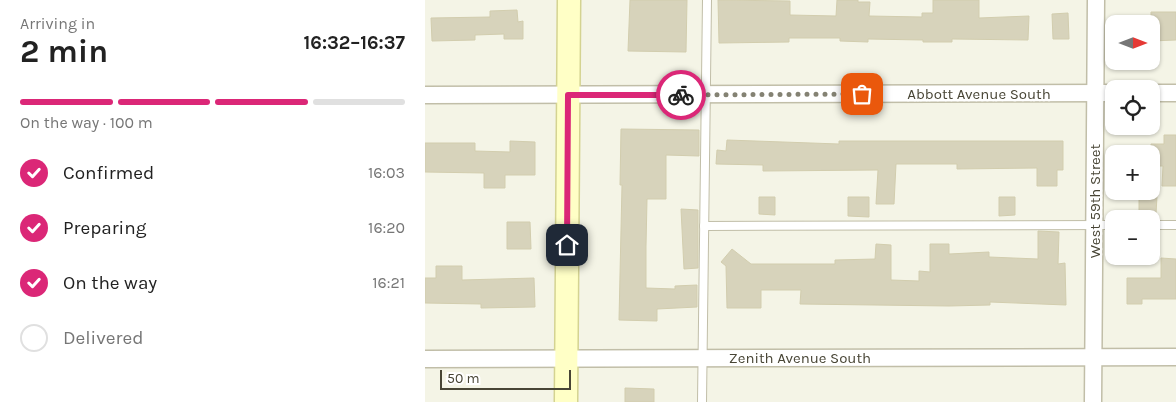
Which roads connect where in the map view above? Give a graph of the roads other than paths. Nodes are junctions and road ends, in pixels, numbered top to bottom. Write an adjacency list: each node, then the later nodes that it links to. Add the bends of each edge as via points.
1 (569, 0): 10 (street)
2 (707, 0): 8 (lane)
3 (1096, 0): 4 (street, West 59th Street)
4 (1095, 93): 5 (street, Abbott Avenue South); 8 (street, Abbott Avenue South); 11 (street, West 59th Street)
5 (1105, 93)
6 (1160, 93): 7 (street)
7 (1176, 93)
8 (707, 94): 10 (street, Abbott Avenue South); 15 (lane)
9 (425, 95): 10 (street, Abbott Avenue South)
10 (568, 95): 18 (street)
11 (1095, 224): 12 (lane); 15 (lane); 16 (street, West 59th Street)
12 (1105, 224)
13 (1160, 225): 14 (lane)
14 (1176, 225)
15 (704, 226): 19 (lane)
16 (1093, 357): 17 (street, Zenith Avenue South); 19 (street, Zenith Avenue South); 23 (street, West 59th Street)
17 (1176, 357)
18 (567, 358): 19 (street, Zenith Avenue South); 20 (street, Zenith Avenue South); 21 (street)
19 (701, 358): 22 (lane)
20 (425, 359)
21 (566, 402)
22 (702, 402)
23 (1093, 402)

